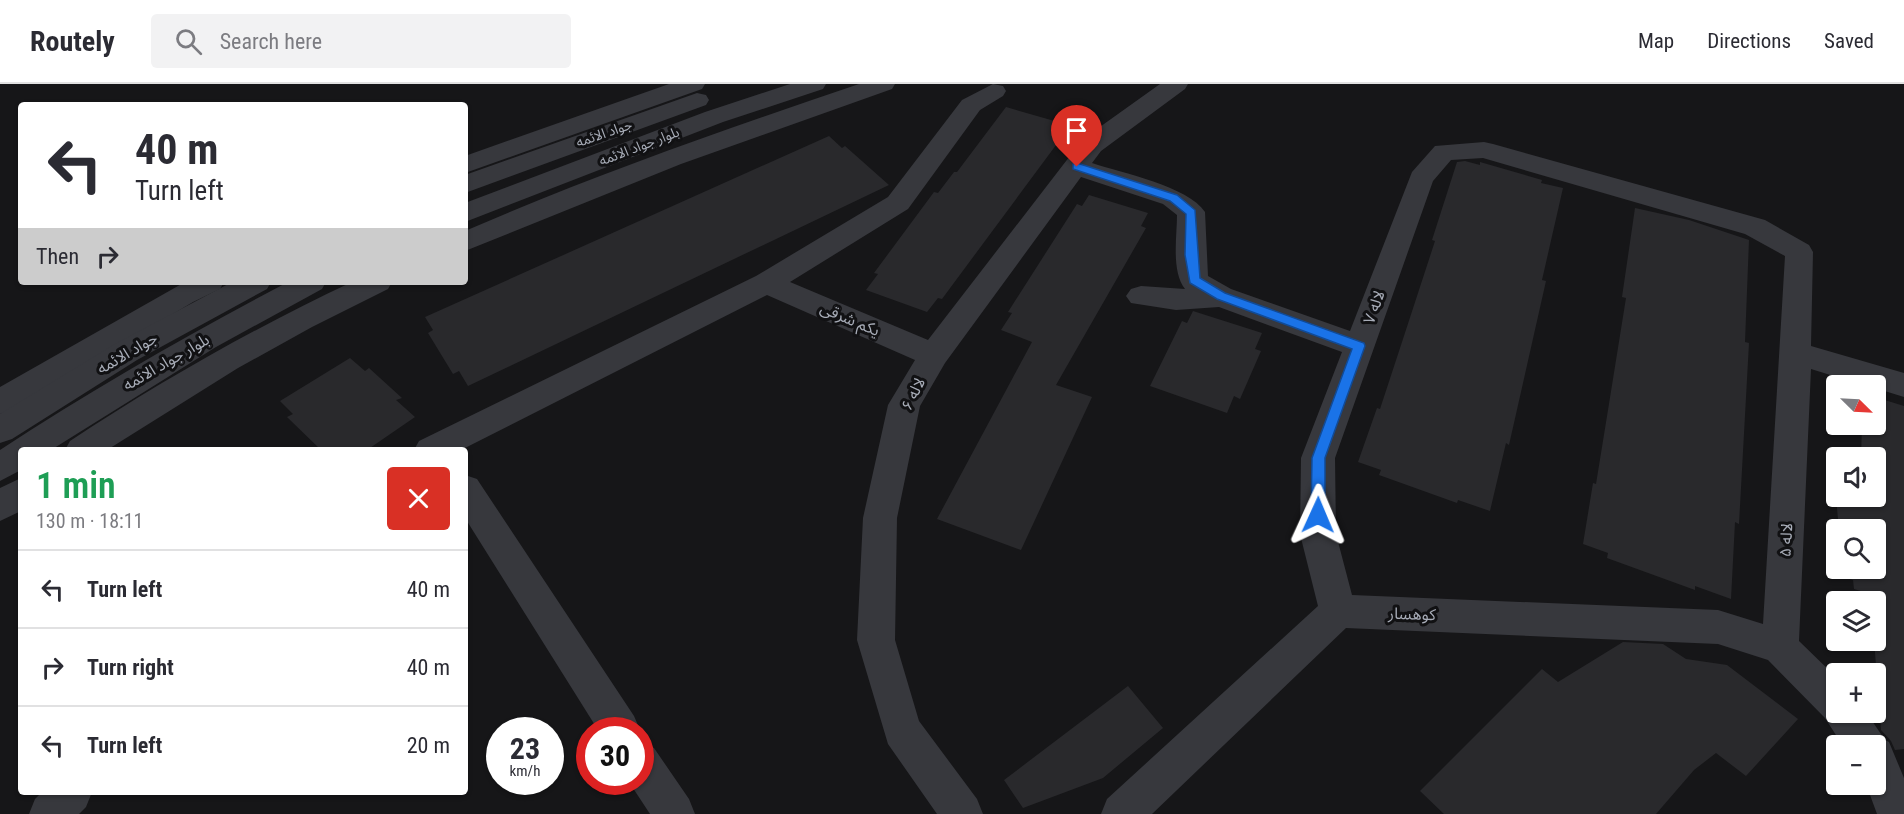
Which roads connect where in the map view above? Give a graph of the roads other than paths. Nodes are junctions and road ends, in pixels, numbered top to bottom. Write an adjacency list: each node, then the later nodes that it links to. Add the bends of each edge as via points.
1 (693, 84): 7 (street)
2 (744, 84): 10 (street, جواد الائمه)
3 (814, 84): 11 (street, بلوار جواد الائمه, via 714,117)
4 (883, 84): 12 (street, via 718,140)
5 (1176, 84): 8 (street, لاله ۶, via 1092,145)
6 (994, 91): 13 (street, via 971,105 898,203)
7 (468, 164)
8 (1077, 167): 19 (street, via 1173,198 1191,212 1194,280); 22 (street, لاله ۶)
9 (1420, 178): 20 (street, لاله ۷); 21 (street, لاله ۵, via 1444,152 1484,150 1755,227 1799,252)
10 (468, 183)
11 (468, 212)
12 (468, 241)
13 (766, 283): 22 (street, یکم شرقی); 28 (street)
14 (204, 285): 24 (street)
15 (251, 285): 25 (street, جواد الائمه, via 198,311)
16 (306, 285): 26 (street, بلوار جواد الائمه, via 205,339)
17 (372, 285): 27 (street, via 225,361)
18 (1141, 296): 19 (street, via 1176,300)
19 (1221, 296): 20 (street)
20 (1359, 346): 34 (street, لاله ۷, via 1318,458 1318,534)
21 (1796, 353): 23 (street); 35 (street, لاله ۵)
22 (934, 355): 41 (street, لاله ۶, via 904,405 880,518 876,640 902,730)
23 (1904, 385)
24 (0, 402)
25 (0, 430)
26 (30, 447)
27 (87, 447)
28 (440, 447)
29 (18, 455): 30 (street)
30 (0, 467)
31 (18, 494): 33 (street)
32 (468, 494): 37 (street)
33 (0, 507)
34 (1338, 612): 35 (street, کوهسار, via 1718,627); 44 (street)
35 (1780, 647): 36 (street)
36 (1826, 694)
37 (612, 717)
38 (654, 783): 43 (street)
39 (1886, 784): 45 (street)
40 (68, 795): 42 (street)
41 (960, 813)
42 (51, 814)
43 (674, 814)
44 (1122, 814)
45 (1898, 814)

